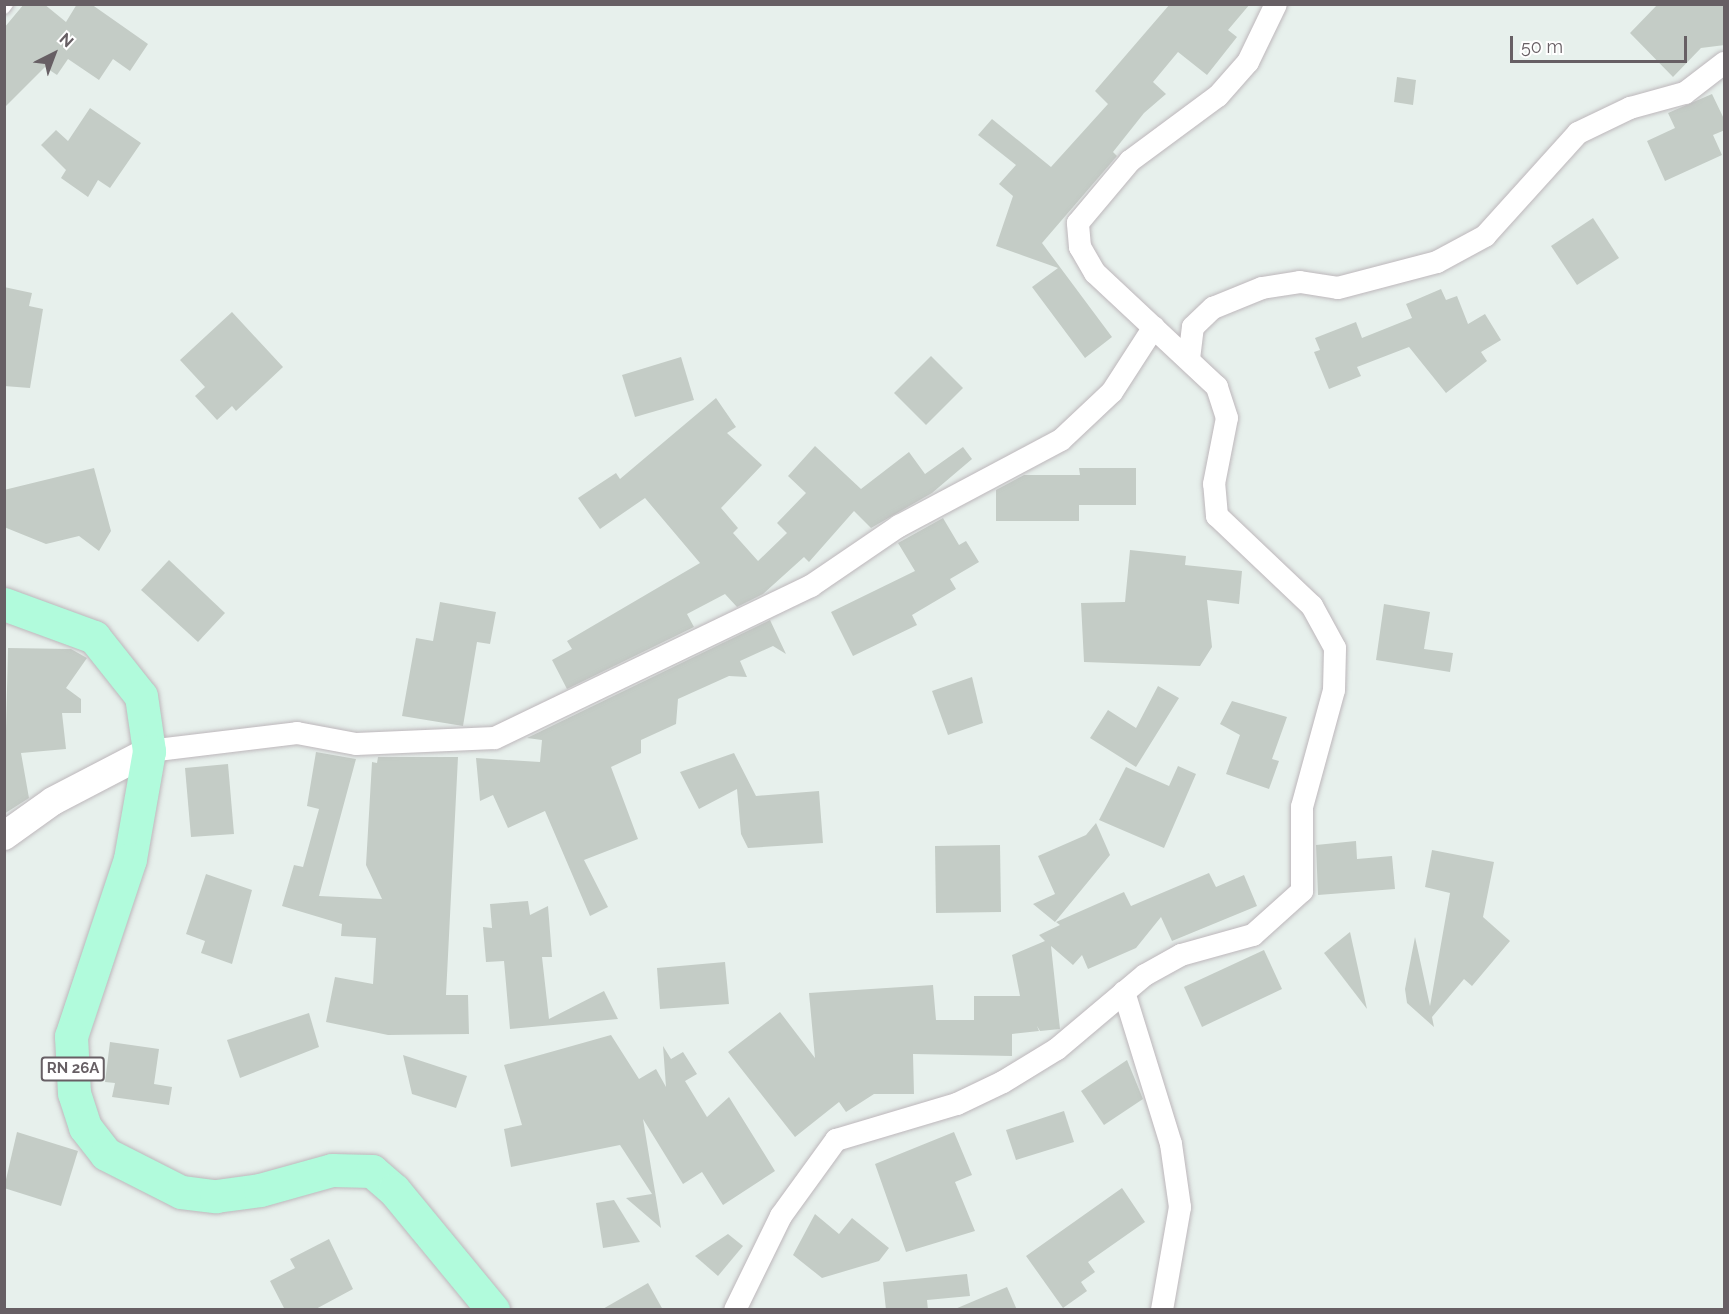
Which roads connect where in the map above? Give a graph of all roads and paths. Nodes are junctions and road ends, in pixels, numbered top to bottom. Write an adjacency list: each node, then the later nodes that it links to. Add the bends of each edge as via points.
1 (8, 4): 3 (lane)
2 (1276, 4): 5 (street, via 1248,62 1218,96 1130,160 1078,223 1080,247 1095,273)
3 (4, 8)
4 (1725, 63): 6 (street, via 1684,93 1630,108 1578,134 1485,236 1437,262 1338,288 1300,282 1262,288 1213,308 1193,327)
5 (1154, 327): 6 (street); 8 (street, via 1112,392 1061,440 899,526 811,586 495,738 356,744 297,733)
6 (1189, 359): 10 (street, via 1217,387 1227,418 1214,484 1217,516 1312,606 1335,648 1334,690 1302,807 1302,891 1253,936 1181,955)
7 (4, 604): 8 (main road, RN 26A, via 94,637 116,657 141,696)
8 (149, 751): 9 (street, via 63,795); 11 (main road, RN 26A, via 129,860 71,1036 74,1093 85,1127 106,1154 181,1192 216,1196 260,1190 332,1170 372,1171 394,1190)
9 (4, 836)
10 (1124, 992): 12 (street, via 1057,1048 1003,1082 957,1104 836,1140 781,1216); 13 (street, via 1171,1144 1180,1207)
11 (493, 1310)
12 (735, 1310)
13 (1162, 1310)

